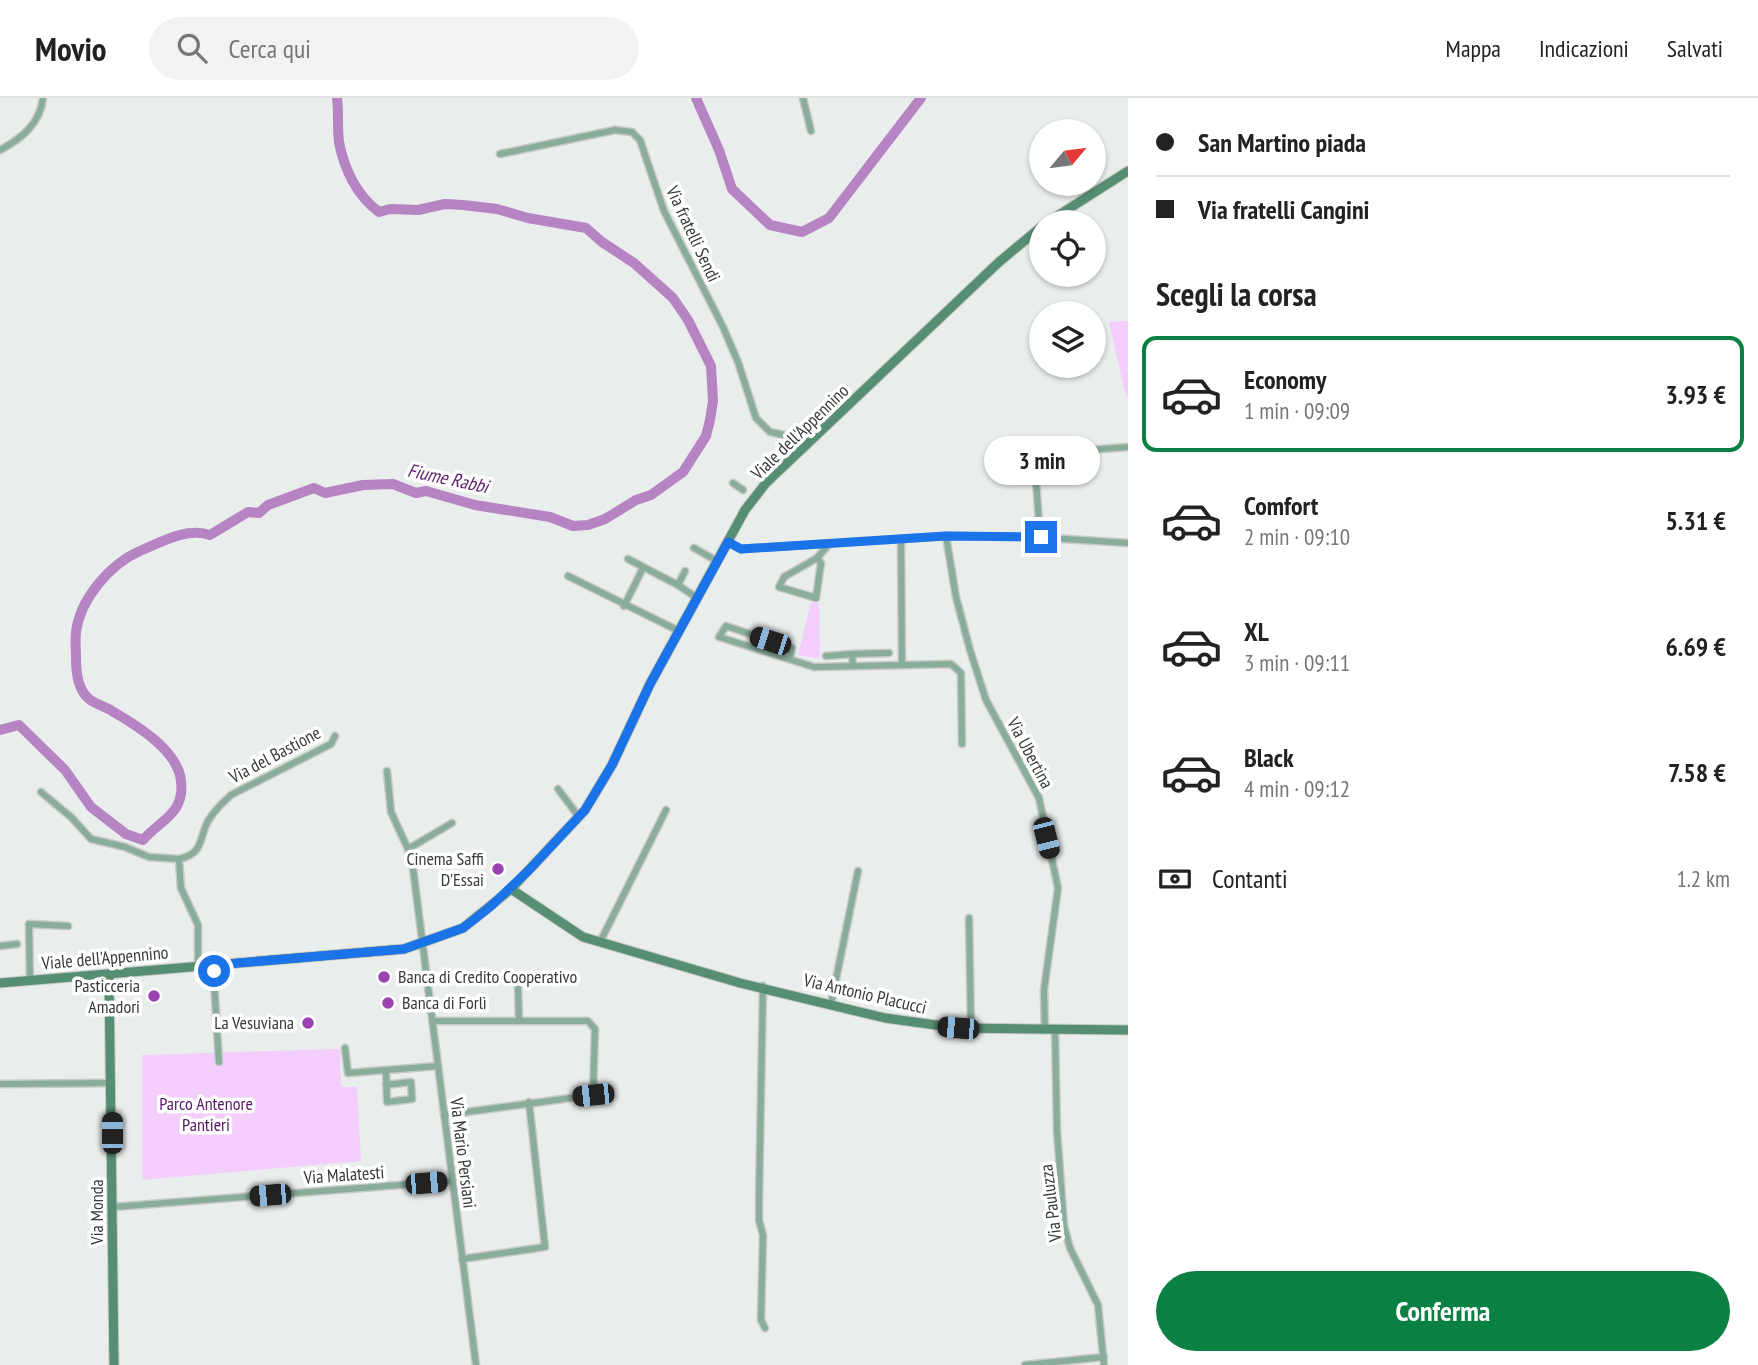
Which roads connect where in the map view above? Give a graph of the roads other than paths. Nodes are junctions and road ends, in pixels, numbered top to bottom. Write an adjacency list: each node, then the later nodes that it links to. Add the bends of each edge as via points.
1 (43, 98): 4 (street, via 31,127)
2 (803, 98): 3 (street)
3 (811, 131)
4 (0, 150)
5 (500, 154): 10 (street, Via fratelli Sendi, via 615,130 636,135 664,211 738,362 756,418 770,432 794,437)
6 (1125, 173): 7 (main road)
7 (1067, 210)
8 (1029, 237): 10 (main road, Viale dell'Appennino)
9 (1128, 447): 14 (street, via 1039,456 1035,465)
10 (804, 449): 12 (main road, Viale dell'Appennino)
11 (733, 483): 12 (street)
12 (748, 494): 16 (main road, Viale dell'Appennino)
13 (946, 536): 14 (street); 15 (street); 65 (street, Via Ubertina, via 956,597 986,700 1039,798 1054,867 1058,888 1044,990)
14 (1041, 537): 18 (street)
15 (901, 539): 17 (street); 34 (street)
16 (728, 542): 17 (street, via 741,549); 22 (main road, Viale dell'Appennino)
17 (830, 543): 20 (street)
18 (1128, 543)
19 (694, 548): 22 (street)
20 (817, 558): 20 (street, via 784,577 779,587 816,598 821,563)
21 (628, 559): 23 (street)
22 (717, 561): 27 (main road, Viale dell'Appennino)
23 (643, 568): 26 (street); 28 (street)
24 (685, 571): 26 (street)
25 (568, 576): 28 (street)
26 (678, 585): 27 (street)
27 (697, 598): 29 (main road, Viale dell'Appennino)
28 (624, 606): 29 (street)
29 (678, 631): 42 (main road, Viale dell'Appennino, via 612,765)
30 (889, 653): 31 (street)
31 (852, 654): 32 (street); 35 (street)
32 (827, 656)
33 (790, 659): 33 (street, via 719,637 726,626 792,648); 35 (street, via 814,667)
34 (902, 664): 35 (street); 37 (street, via 951,664 961,673)
35 (853, 666)
36 (335, 736): 45 (street, Via del Bastione, via 331,744 230,794 208,822 192,856)
37 (962, 744)
38 (387, 771): 44 (street, Via Mario Persiani, via 391,812)
39 (558, 789): 42 (street)
40 (41, 792): 45 (street, via 91,839 149,856)
41 (666, 810): 50 (street)
42 (579, 817): 47 (main road, Viale dell'Appennino)
43 (452, 823): 44 (street)
44 (408, 849): 52 (street, Via Mario Persiani)
45 (179, 859): 55 (street, via 181,888 198,925)
46 (858, 871): 61 (street)
47 (511, 889): 50 (main road, Via Antonio Placucci, via 583,937); 52 (main road, Viale dell'Appennino, via 463,928)
48 (969, 918): 64 (street)
49 (68, 926): 57 (street, via 29,924)
50 (600, 942): 60 (main road, Via Antonio Placucci)
51 (17, 944): 53 (street)
52 (422, 944): 54 (main road, Viale dell'Appennino); 62 (street, Via Mario Persiani)
53 (0, 946)
54 (214, 965): 55 (main road, Viale dell'Appennino); 68 (street)
55 (198, 966): 56 (main road, Viale dell'Appennino)
56 (109, 974): 57 (main road, Viale dell'Appennino); 71 (main road, Via Monda)
57 (30, 980): 58 (main road, Viale dell'Appennino)
58 (0, 983)
59 (518, 986): 63 (street)
60 (763, 986): 61 (main road, Via Antonio Placucci); 79 (street, via 759,1200 764,1235 761,1320)
61 (831, 1004): 64 (main road, Via Antonio Placucci, via 899,1020)
62 (433, 1021): 63 (street); 69 (street, Via Mario Persiani)
63 (519, 1021): 74 (street, via 588,1021 595,1029 593,1095)
64 (971, 1028): 65 (main road, Via Antonio Placucci)
65 (1050, 1030): 66 (main road, Via Antonio Placucci); 80 (street, Via Pauluzza, via 1064,1226 1098,1306)
66 (1128, 1030)
67 (345, 1048): 70 (street, via 348,1073)
68 (219, 1062)
69 (438, 1066): 70 (street); 75 (street, Via Mario Persiani)
70 (386, 1071): 73 (street)
71 (112, 1083): 72 (street); 77 (main road, Via Monda)
72 (0, 1084)
73 (386, 1085): 73 (street, via 411,1082 412,1099 387,1102)
74 (529, 1102): 75 (street); 78 (street, via 545,1247)
75 (444, 1115): 76 (street, Via Mario Persiani)
76 (452, 1181): 77 (street, Via Malatesti); 78 (street, Via Mario Persiani)
77 (113, 1207): 82 (main road, Via Monda)
78 (463, 1259): 83 (street, Via Mario Persiani)
79 (765, 1328)
80 (1104, 1357): 81 (street); 85 (street, Via Pauluzza)
81 (1037, 1364): 84 (street)
82 (114, 1365)
83 (476, 1365)
84 (1025, 1365)
85 (1104, 1365)

